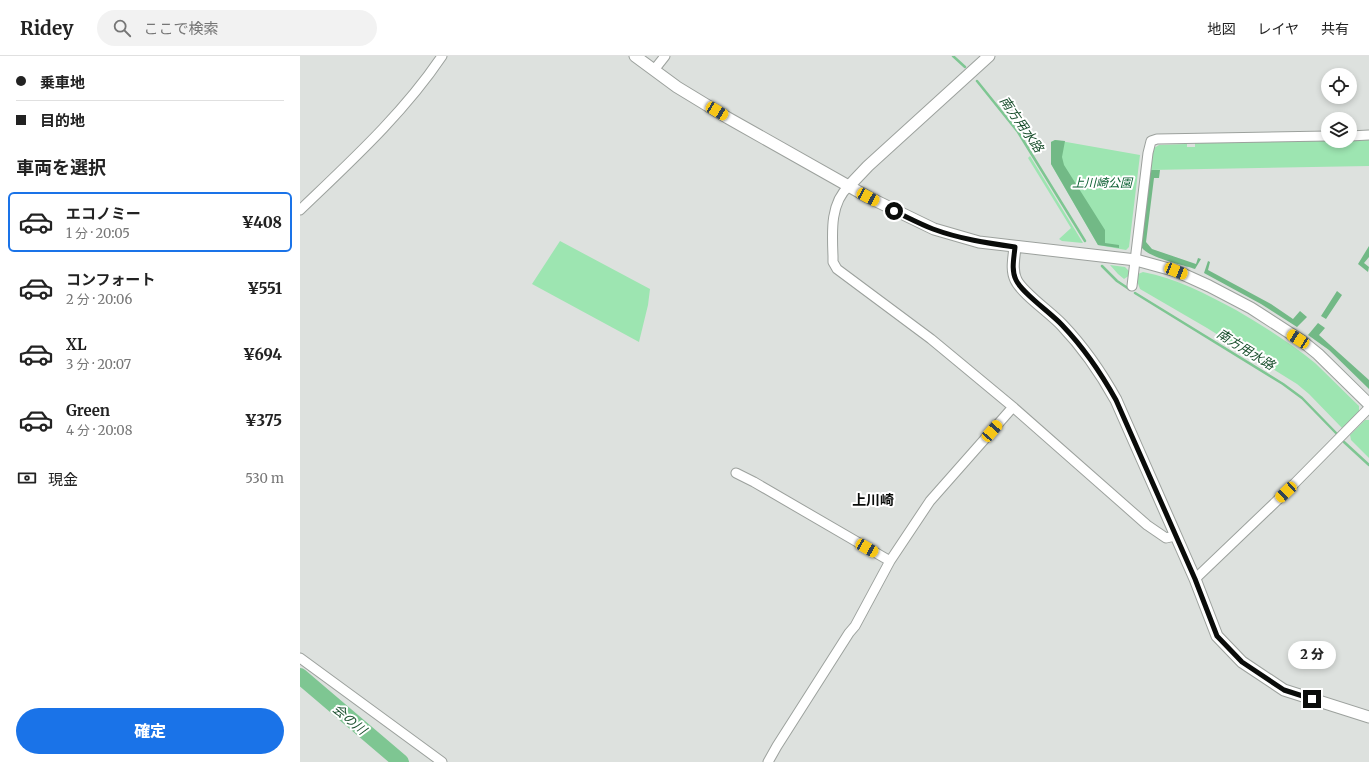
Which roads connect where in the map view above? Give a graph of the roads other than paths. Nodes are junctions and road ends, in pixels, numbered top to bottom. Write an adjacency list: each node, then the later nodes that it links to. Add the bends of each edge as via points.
1 (442, 56): 10 (street, via 427,78 379,133)
2 (635, 56): 5 (street)
3 (665, 56): 5 (street)
4 (989, 56): 9 (street)
5 (654, 70): 9 (street, via 728,118)
6 (1369, 135): 8 (street)
7 (1321, 136): 12 (street, via 1151,141)
8 (1357, 136)
9 (849, 186): 11 (street, via 934,229 968,240); 15 (street, via 838,199 834,213 833,262 837,270 931,339)
10 (300, 210)
11 (1015, 247): 12 (street); 18 (street, via 1014,271 1017,282 1083,348 1101,375 1121,411)
12 (1136, 260): 13 (street); 14 (street, via 1196,279 1251,308 1318,354)
13 (1132, 286)
14 (1369, 404)
15 (1013, 408): 18 (street, via 1147,526 1166,538); 19 (street, via 930,501)
16 (1369, 408): 20 (street)
17 (736, 473): 19 (street)
18 (1175, 536): 20 (street)
19 (890, 562): 24 (street, via 855,626)
20 (1195, 579): 22 (street, via 1217,636 1242,662 1284,690)
21 (300, 658): 23 (street)
22 (1369, 717)
23 (442, 762)
24 (768, 762)

